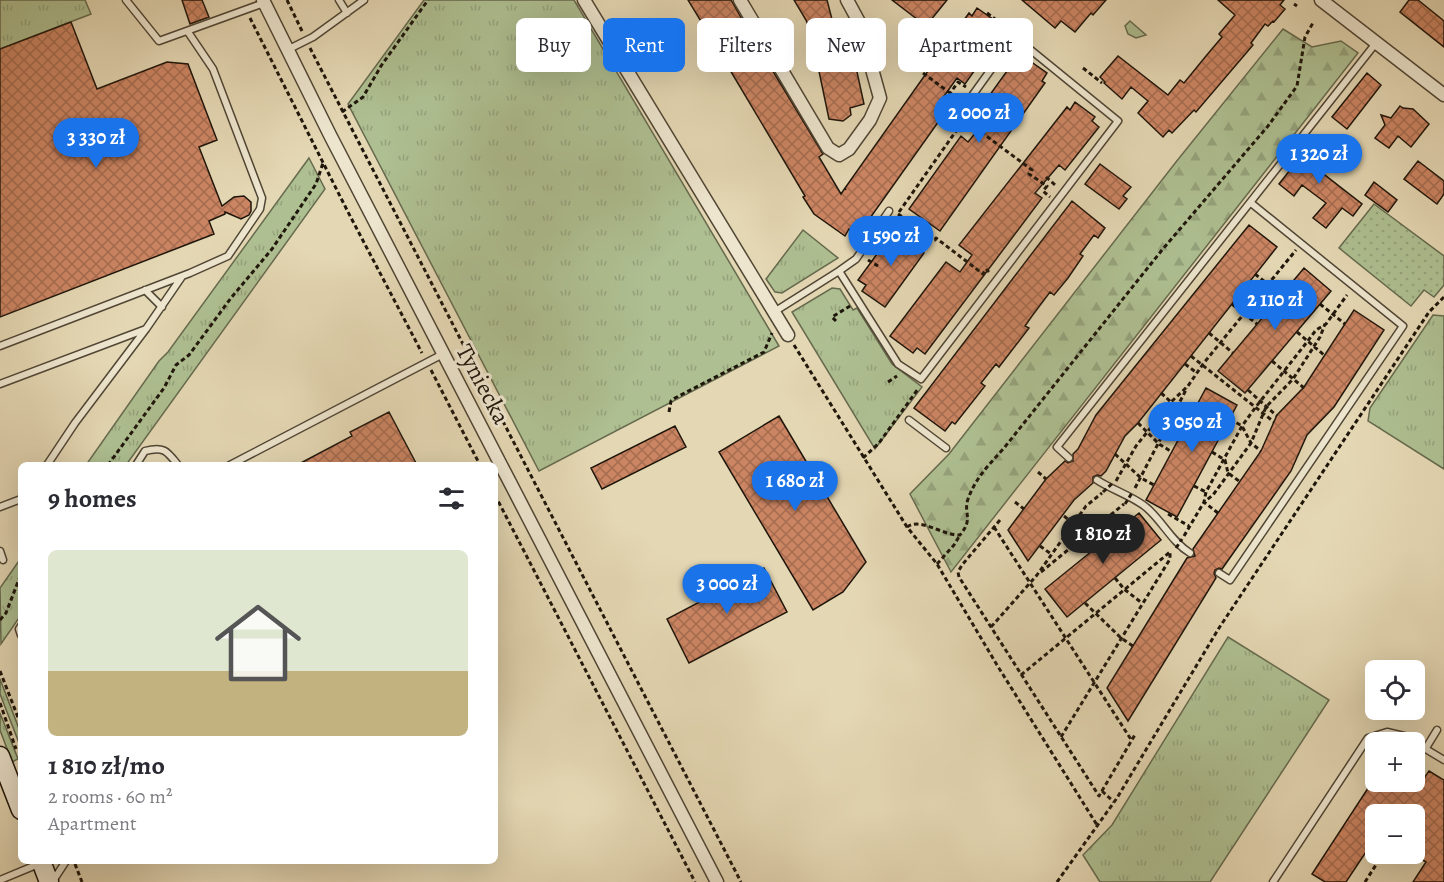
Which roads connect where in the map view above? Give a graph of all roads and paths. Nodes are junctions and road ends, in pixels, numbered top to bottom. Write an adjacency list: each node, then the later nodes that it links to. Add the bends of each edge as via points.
1 (126, 0): 16 (lane, via 159,41)
2 (287, 0): 17 (path)
3 (339, 0): 11 (lane)
4 (364, 0): 11 (lane)
5 (428, 0): 28 (path, via 363,97)
6 (584, 0): 63 (street)
7 (740, 0): 8 (street, via 828,148 839,155 849,149 870,120 880,98 859,22)
8 (847, 0)
9 (1322, 0): 18 (street)
10 (263, 1): 16 (lane); 19 (street, Tyniecka)
11 (347, 13): 17 (lane)
12 (987, 13): 13 (path)
13 (994, 18)
14 (1314, 21): 149 (path, via 1305,37 1297,86 977,478 967,502 968,522)
15 (253, 25): 32 (path)
16 (188, 32): 50 (lane, via 213,69 262,198 261,209 228,256)
17 (307, 41): 19 (lane); 28 (path)
18 (1376, 43): 27 (street); 36 (lane)
19 (288, 50): 77 (street, Tyniecka)
20 (1033, 51): 35 (lane, via 1118,121)
21 (1083, 68): 24 (path)
22 (989, 72): 29 (lane)
23 (923, 73): 26 (path)
24 (1102, 84)
25 (966, 87): 26 (path, via 958,82)
26 (950, 93): 29 (path, via 942,105)
27 (1444, 96)
28 (342, 112): 200 (path)
29 (959, 113): 31 (lane)
30 (964, 120): 38 (path)
31 (975, 125): 35 (path, via 1032,170 1029,174 1047,186 1043,191)
32 (323, 163): 81 (path); 119 (path, via 316,184 272,249 189,355 179,362)
33 (1046, 177): 34 (path, via 1056,185)
34 (1050, 192)
35 (1056, 202): 51 (lane)
36 (1251, 203): 42 (lane); 116 (lane, via 1057,447)
37 (889, 210): 38 (path); 49 (lane)
38 (898, 214): 39 (path); 51 (path, via 983,274 986,269)
39 (892, 222)
40 (886, 230): 41 (path)
41 (881, 238): 43 (path); 44 (path)
42 (1301, 244): 52 (path); 53 (lane)
43 (876, 245)
44 (892, 246)
45 (871, 252): 46 (path)
46 (866, 259): 47 (path); 49 (path, via 861,266)
47 (878, 266)
48 (1256, 274): 52 (path)
49 (841, 275): 63 (lane); 86 (lane, via 898,363)
50 (182, 276): 54 (lane); 60 (lane)
51 (998, 279): 86 (lane)
52 (1269, 285): 55 (path); 61 (path)
53 (1354, 286): 62 (path); 159 (lane, via 1403,326 1230,580)
54 (145, 290): 60 (lane); 74 (lane)
55 (1281, 295)
56 (1444, 297): 188 (path, via 1429,312 1219,628)
57 (1232, 304): 61 (path)
58 (1320, 304): 62 (path)
59 (851, 305): 64 (path, via 832,316)
60 (162, 307): 68 (lane)
61 (1245, 314): 65 (path); 73 (path)
62 (1333, 314): 66 (path); 67 (path)
63 (775, 316): 71 (street); 98 (path, via 764,352 675,398)
64 (836, 321)
65 (1257, 324)
66 (1326, 324): 72 (path); 75 (path)
67 (1345, 324)
68 (146, 329): 88 (lane); 118 (lane)
69 (1297, 332): 72 (path)
70 (1209, 333): 73 (path)
71 (788, 335): 115 (path)
72 (1307, 342): 75 (path); 84 (path)
73 (1221, 343): 76 (path); 83 (path)
74 (0, 346)
75 (1313, 347): 78 (path); 87 (path)
76 (1233, 353)
77 (443, 354): 81 (lane); 199 (street, Tyniecka)
78 (1324, 355)
79 (1191, 356): 83 (path)
80 (1272, 361): 84 (path)
81 (427, 362): 122 (lane); 123 (path)
82 (1185, 364): 85 (path)
83 (1203, 364): 85 (path); 96 (path)
84 (1284, 370): 87 (path); 94 (path)
85 (1197, 373): 89 (path)
86 (921, 379): 115 (path, via 920,387 879,443)
87 (1293, 379): 90 (path); 95 (path)
88 (0, 384)
89 (1188, 386): 93 (path); 97 (path)
90 (1304, 387)
91 (1248, 390): 94 (path)
92 (1161, 393): 93 (path)
93 (1172, 401): 97 (path); 107 (path)
94 (1260, 401): 95 (path); 96 (path)
95 (1266, 407): 99 (path); 100 (path)
96 (1255, 408): 99 (path); 106 (path)
97 (1177, 411): 101 (path); 109 (path)
98 (669, 412)
99 (1263, 414): 104 (path); 108 (path)
100 (1277, 416)
101 (1190, 419)
102 (1230, 419): 106 (path)
103 (909, 420): 110 (lane)
104 (1274, 422)
105 (1138, 423): 107 (path)
106 (1242, 426): 108 (path); 117 (path)
107 (1148, 431): 109 (path); 124 (path)
108 (1251, 443): 111 (path); 126 (path)
109 (1159, 444): 112 (path); 127 (path)
110 (946, 448)
111 (1261, 451)
112 (1172, 452)
113 (1212, 452): 117 (path)
114 (1115, 454): 124 (path)
115 (863, 458): 147 (path)
116 (1069, 458)
117 (1225, 460): 126 (path); 133 (path)
118 (49, 462)
119 (110, 462)
120 (138, 462): 121 (lane, via 146,451 156,448 168,451)
121 (176, 462)
122 (236, 462)
123 (478, 462)
124 (1126, 462): 127 (path); 144 (path, bridge, via 1117,480 1086,506)
125 (1038, 472): 128 (path)
126 (1228, 473): 130 (path); 137 (path)
127 (1141, 478): 131 (path); 148 (path, bridge, via 1125,504)
128 (1046, 479)
129 (1097, 480): 153 (lane, via 1145,507)
130 (1239, 481)
131 (1154, 485)
132 (1194, 486): 133 (path)
133 (1206, 492): 137 (path)
134 (18, 500): 138 (lane)
135 (498, 501): 198 (path)
136 (1016, 502): 139 (path)
137 (1204, 502): 141 (path); 146 (path)
138 (0, 507)
139 (1024, 509)
140 (1166, 513): 146 (path)
141 (1218, 513)
142 (1064, 516): 144 (path)
143 (1000, 520): 145 (path)
144 (1074, 524): 148 (path); 154 (path)
145 (994, 526): 163 (path); 169 (path, via 958,572)
146 (1190, 526): 152 (path, bridge)
147 (907, 527): 149 (path, via 918,523); 156 (path)
148 (1093, 530): 160 (path)
149 (960, 535): 156 (path)
150 (1040, 546): 154 (path)
151 (0, 551): 155 (lane)
152 (1170, 552): 157 (path); 158 (path)
153 (1190, 553)
154 (1051, 554): 160 (path)
155 (3, 560)
156 (937, 564): 189 (path)
157 (1155, 565): 158 (path); 164 (path)
158 (1162, 573): 166 (path)
159 (1219, 573)
160 (1037, 575): 163 (path)
161 (1115, 578): 164 (path)
162 (18, 582): 168 (path)
163 (1030, 583): 169 (path); 170 (path)
164 (1124, 589): 166 (path); 167 (path)
165 (1084, 603): 167 (path)
166 (1142, 604): 171 (path)
167 (1095, 614): 170 (path); 171 (path)
168 (0, 620)
169 (991, 627): 174 (path)
170 (1065, 638): 174 (path); 175 (path)
171 (1121, 638): 172 (path); 175 (path)
172 (1133, 646)
173 (0, 671): 177 (path)
174 (1021, 675): 180 (path)
175 (1094, 682): 180 (path); 181 (path)
176 (0, 703): 183 (path)
177 (18, 717)
178 (1437, 730): 182 (lane)
179 (1136, 733): 181 (path)
180 (1060, 737): 186 (path, via 1099,796)
181 (1132, 741): 186 (path)
182 (1426, 748): 185 (lane); 202 (lane, via 1387,732 1368,738)
183 (18, 755)
184 (0, 756): 187 (main road)
185 (1444, 760)
186 (1102, 791): 188 (path)
187 (18, 802)
188 (1114, 802): 189 (path)
189 (1097, 825): 201 (path)
190 (36, 864): 195 (lane)
191 (42, 864): 196 (main road)
192 (64, 864): 196 (lane)
193 (75, 864): 197 (path)
194 (1377, 864): 203 (path)
195 (0, 880)
196 (51, 882)
197 (82, 882)
198 (695, 882)
199 (717, 882)
200 (741, 882)
201 (1057, 882)
202 (1273, 882)
203 (1365, 882)

